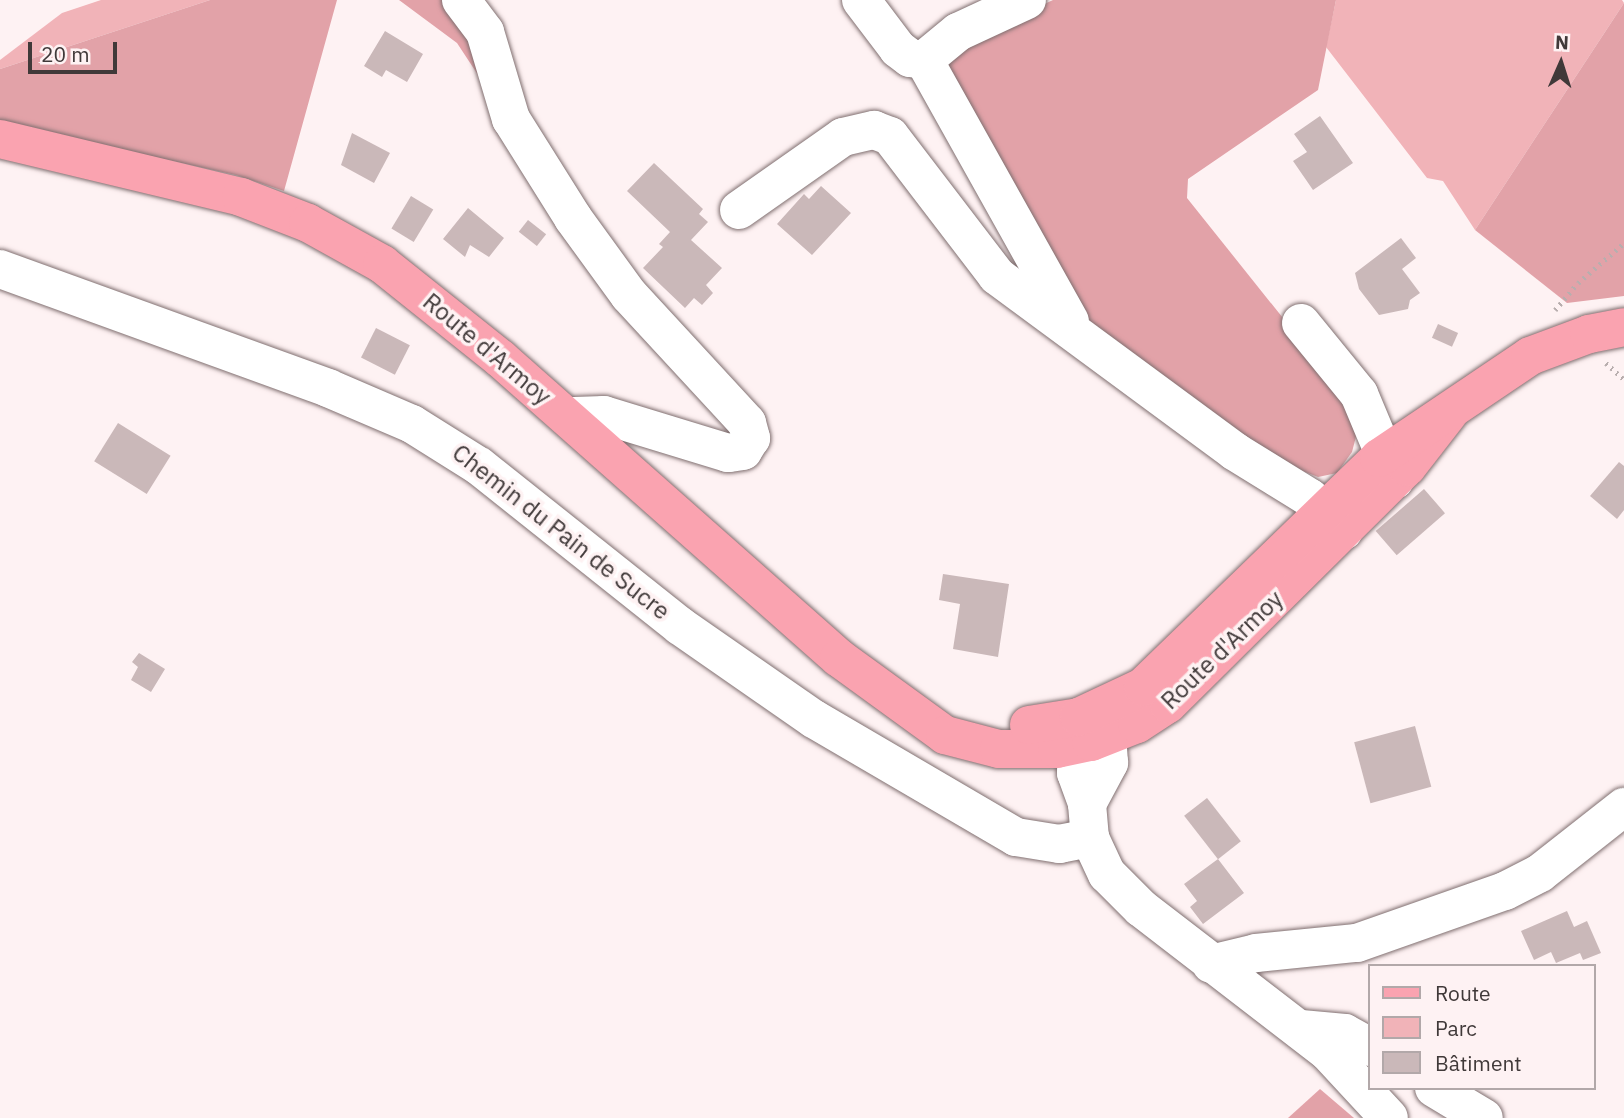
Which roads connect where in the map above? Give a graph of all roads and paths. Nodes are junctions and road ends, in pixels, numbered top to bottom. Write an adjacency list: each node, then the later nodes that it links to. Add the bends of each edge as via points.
1 (461, 0): 13 (street, via 485,32 511,119 573,218 629,295 747,423 751,438 743,451 728,453 604,415)
2 (861, 0): 4 (street, via 898,49 910,58)
3 (1027, 0): 4 (street, via 958,32)
4 (924, 60): 11 (street)
5 (0, 139): 13 (main road, Route d'Armoy, via 184,181 308,223 420,292)
6 (739, 210): 11 (street, via 843,137 857,131 882,133 902,148 997,276)
7 (1624, 243): 12 (path, via 1565,296)
8 (0, 269): 18 (street, Chemin du Pain de Sucre, via 328,387 412,424 480,466 680,626 814,719 1016,837 1059,844)
9 (1301, 323): 14 (street, via 1359,394)
10 (1624, 327): 12 (main road, Route d'Armoy, via 1589,334)
11 (1079, 334): 15 (street)
12 (1530, 356): 14 (main road, Route d'Armoy, via 1449,412)
13 (567, 416): 16 (main road, Route d'Armoy, via 786,613 897,700 957,740 1021,751)
14 (1390, 467): 15 (main road, Route d'Armoy)
15 (1333, 521): 16 (main road, Route d'Armoy, via 1189,686 1153,714)
16 (1089, 728): 18 (street, via 1076,773)
17 (1624, 807): 19 (street, via 1539,873 1505,891 1357,943 1256,953)
18 (1089, 821): 19 (street, via 1097,857 1121,890)
19 (1211, 964): 20 (street)
20 (1301, 1029): 21 (street, via 1338,1031); 23 (street, via 1352,1074)
21 (1368, 1045)
22 (1437, 1090): 24 (street)
23 (1389, 1118)
24 (1484, 1118)

